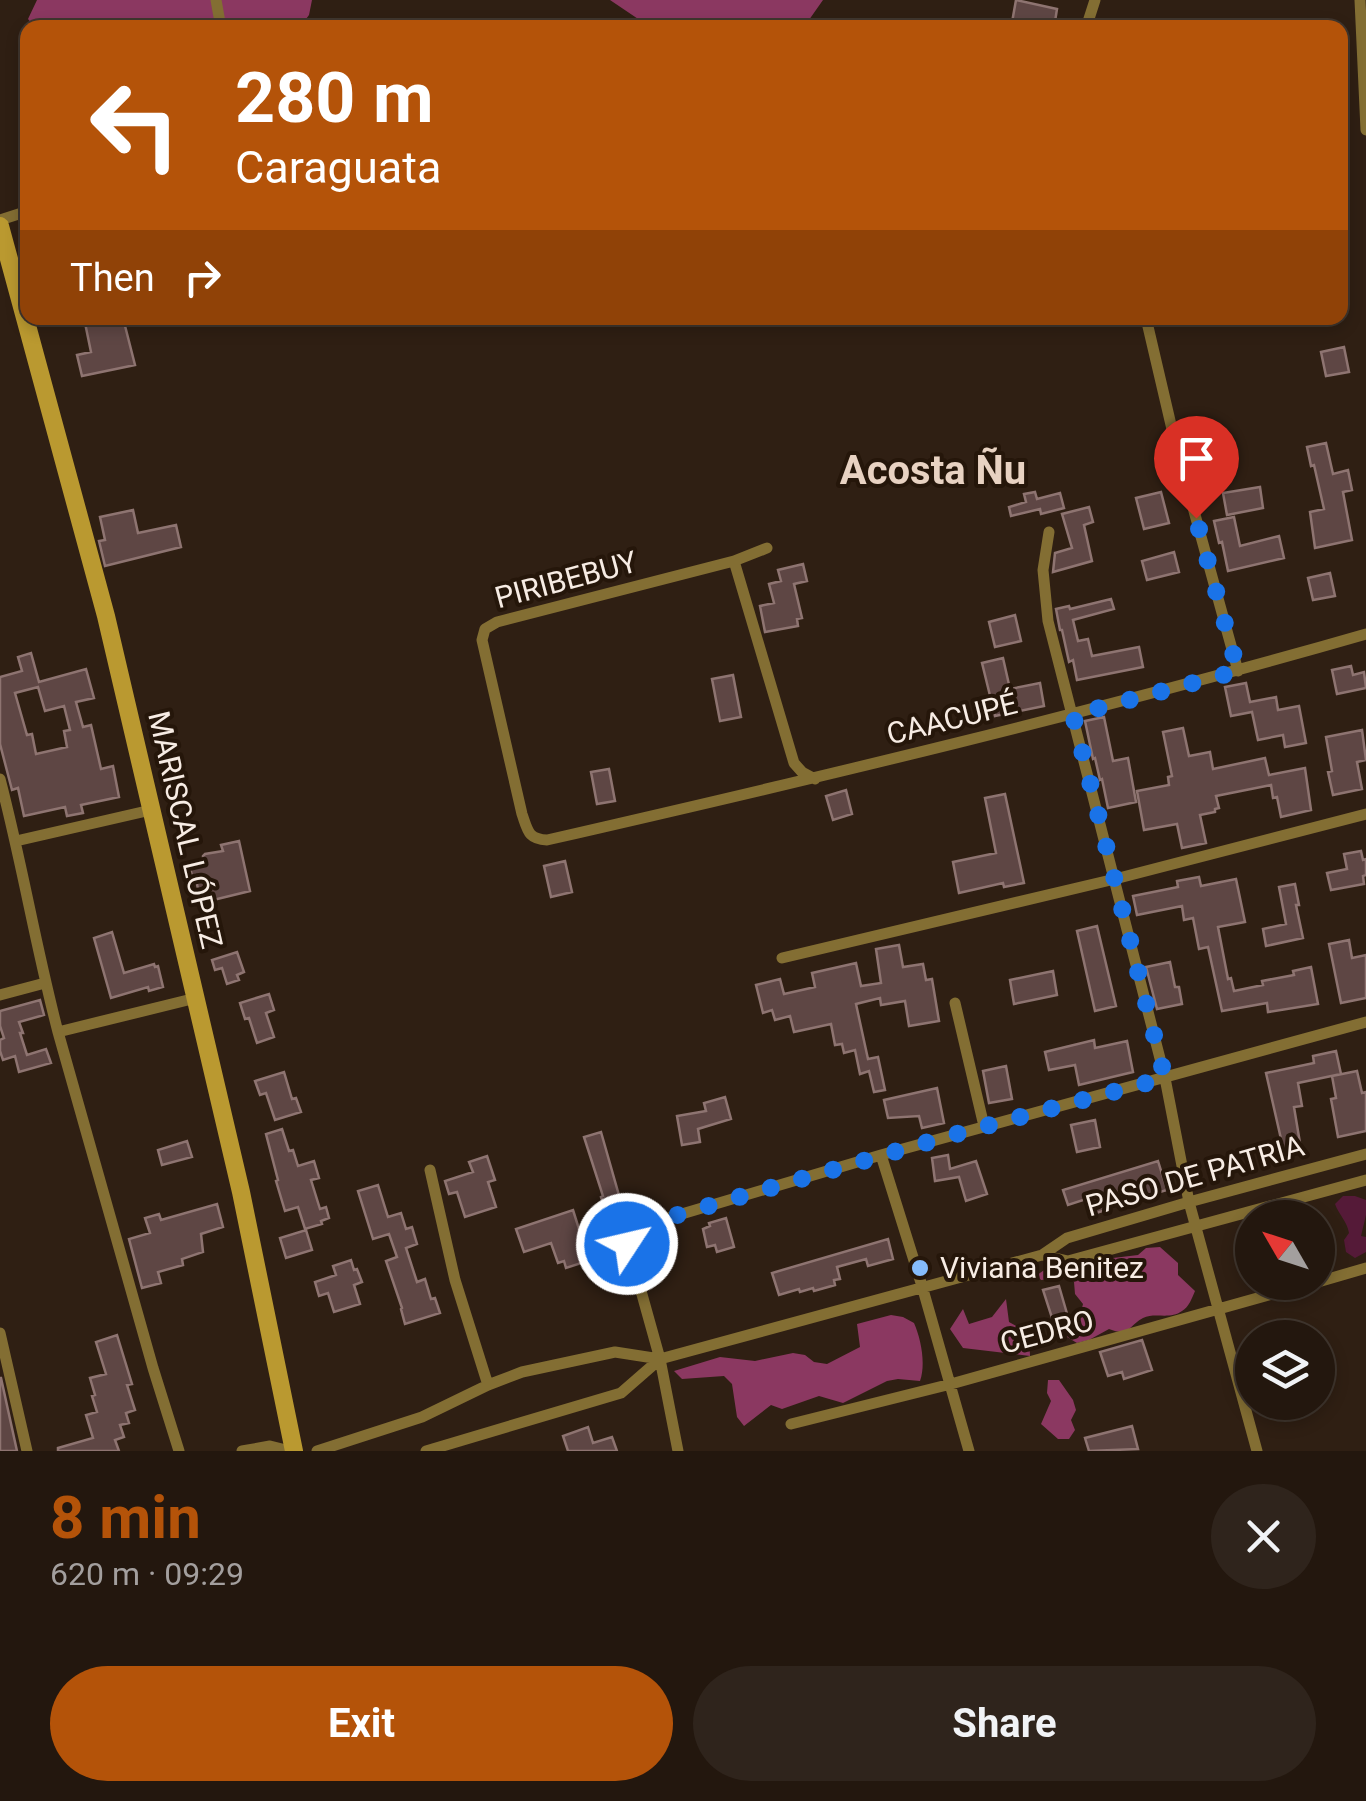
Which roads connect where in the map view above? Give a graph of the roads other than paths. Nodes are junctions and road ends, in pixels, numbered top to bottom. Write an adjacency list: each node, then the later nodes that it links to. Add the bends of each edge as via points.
1 (1360, 0): 2 (street)
2 (1366, 130)
3 (0, 223): 4 (street, MARISCAL LÓPEZ)
4 (20, 297)
5 (28, 325): 15 (street, MARISCAL LÓPEZ)
6 (1148, 325): 11 (street)
7 (1049, 532): 12 (street, via 1043,570 1048,622)
8 (767, 548): 9 (street, PIRIBEBUY)
9 (734, 560): 14 (street, via 794,763); 17 (street, PIRIBEBUY, via 485,629 482,640 522,814 531,836)
10 (1366, 634): 11 (street, CAACUPÉ)
11 (1238, 671): 12 (street, CAACUPÉ)
12 (1073, 715): 14 (street, CAACUPÉ); 19 (street)
13 (0, 778): 18 (street)
14 (816, 779): 17 (street, CAACUPÉ)
15 (152, 810): 18 (street); 23 (street, MARISCAL LÓPEZ)
16 (1366, 814): 19 (street)
17 (548, 840)
18 (16, 841): 21 (street)
19 (1114, 879): 20 (street); 27 (street)
20 (782, 958)
21 (45, 982): 22 (street); 26 (street)
22 (0, 994)
23 (196, 998): 26 (street); 49 (street, MARISCAL LÓPEZ)
24 (955, 1003): 28 (street)
25 (1366, 1022): 27 (street)
26 (58, 1032): 47 (street)
27 (1165, 1078): 28 (street); 33 (street)
28 (984, 1126): 30 (street)
29 (1366, 1154): 33 (street, PASO DE PATRIA)
30 (880, 1155): 38 (street); 42 (street, via 628,1232)
31 (430, 1170): 44 (street)
32 (1366, 1180): 34 (street, PASO DE PATRIA)
33 (1189, 1202): 34 (street); 35 (street, PASO DE PATRIA, via 1067,1238)
34 (1196, 1226): 35 (street, PASO DE PATRIA, via 1068,1261); 40 (street)
35 (1042, 1255): 38 (street, PASO DE PATRIA)
36 (1366, 1268): 37 (street, CEDRO)
37 (1335, 1277)
38 (922, 1286): 42 (street, PASO DE PATRIA); 43 (street)
39 (1254, 1300): 40 (street, CEDRO)
40 (1220, 1310): 43 (street, CEDRO); 54 (street)
41 (0, 1333): 46 (street)
42 (660, 1358): 44 (street, PASO DE PATRIA, via 615,1352); 51 (street, PASO DE PATRIA, via 621,1393); 52 (street)
43 (950, 1384): 45 (street, CEDRO); 53 (street)
44 (488, 1385): 50 (street, PASO DE PATRIA, via 422,1417)
45 (791, 1424)
46 (28, 1451)
47 (179, 1451)
48 (242, 1451): 49 (street)
49 (292, 1451)
50 (317, 1451)
51 (426, 1451)
52 (678, 1451)
53 (969, 1451)
54 (1257, 1451)

